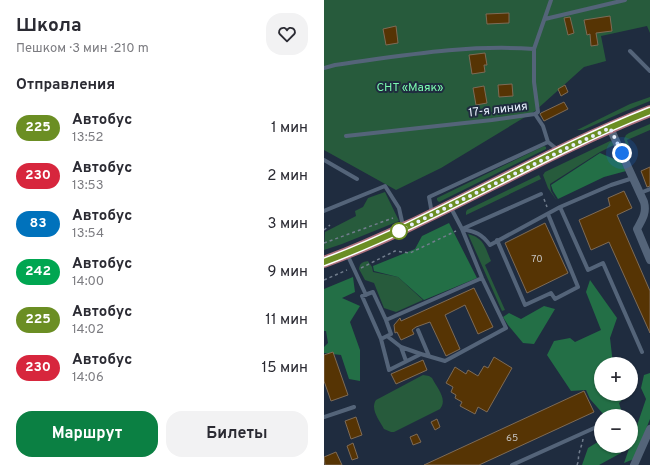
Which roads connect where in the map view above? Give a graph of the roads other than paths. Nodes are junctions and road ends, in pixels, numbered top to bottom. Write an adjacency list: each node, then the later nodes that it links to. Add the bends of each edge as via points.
1 (550, 0): 3 (lane, 17-я линия)
2 (625, 0): 3 (lane)
3 (545, 19): 4 (lane, 17-я линия)
4 (534, 49): 6 (lane, via 434,51); 9 (lane, 17-я линия, via 534,82 538,112)
5 (630, 51): 7 (lane)
6 (324, 68)
7 (650, 71)
8 (650, 111): 10 (main road)
9 (535, 114): 11 (lane, 17-я линия); 12 (lane, via 543,126)
10 (610, 128): 13 (main road); 15 (street)
11 (346, 136)
12 (548, 142): 13 (lane); 24 (lane, via 429,197)
13 (563, 150): 20 (main road)
14 (324, 160): 16 (lane)
15 (633, 178): 18 (street); 21 (lane)
16 (357, 179)
17 (650, 189): 18 (lane)
18 (640, 193): 29 (street, via 646,209 637,229)
19 (541, 194): 26 (lane)
20 (450, 206): 24 (main road); 26 (lane)
21 (560, 207): 23 (lane); 38 (lane, via 588,270 603,263)
22 (324, 211): 25 (lane, via 385,186 399,208)
23 (549, 213): 27 (lane); 27 (lane, via 578,286 555,299 551,293 525,305)
24 (432, 215): 25 (main road)
25 (403, 229): 28 (main road)
26 (462, 229): 27 (lane, via 483,235 490,245); 31 (lane)
27 (497, 240)
28 (347, 253): 30 (main road); 32 (lane)
29 (650, 260)
30 (324, 262)
31 (482, 278): 33 (lane); 40 (lane, via 506,328 445,361)
32 (366, 294): 33 (lane, via 373,292); 36 (lane, via 362,296)
33 (386, 320): 35 (lane, via 391,334)
34 (418, 330): 40 (lane)
35 (386, 336): 36 (lane); 37 (lane)
36 (381, 339): 41 (lane, via 389,370)
37 (401, 347): 39 (lane); 41 (lane)
38 (642, 352)
39 (421, 354): 40 (lane); 41 (lane)
40 (429, 356)
41 (406, 361)
42 (354, 407): 43 (lane)
43 (324, 417)
44 (594, 428): 46 (lane)
45 (650, 429): 48 (street)
46 (517, 464): 47 (lane)
47 (512, 465)
48 (635, 465)

